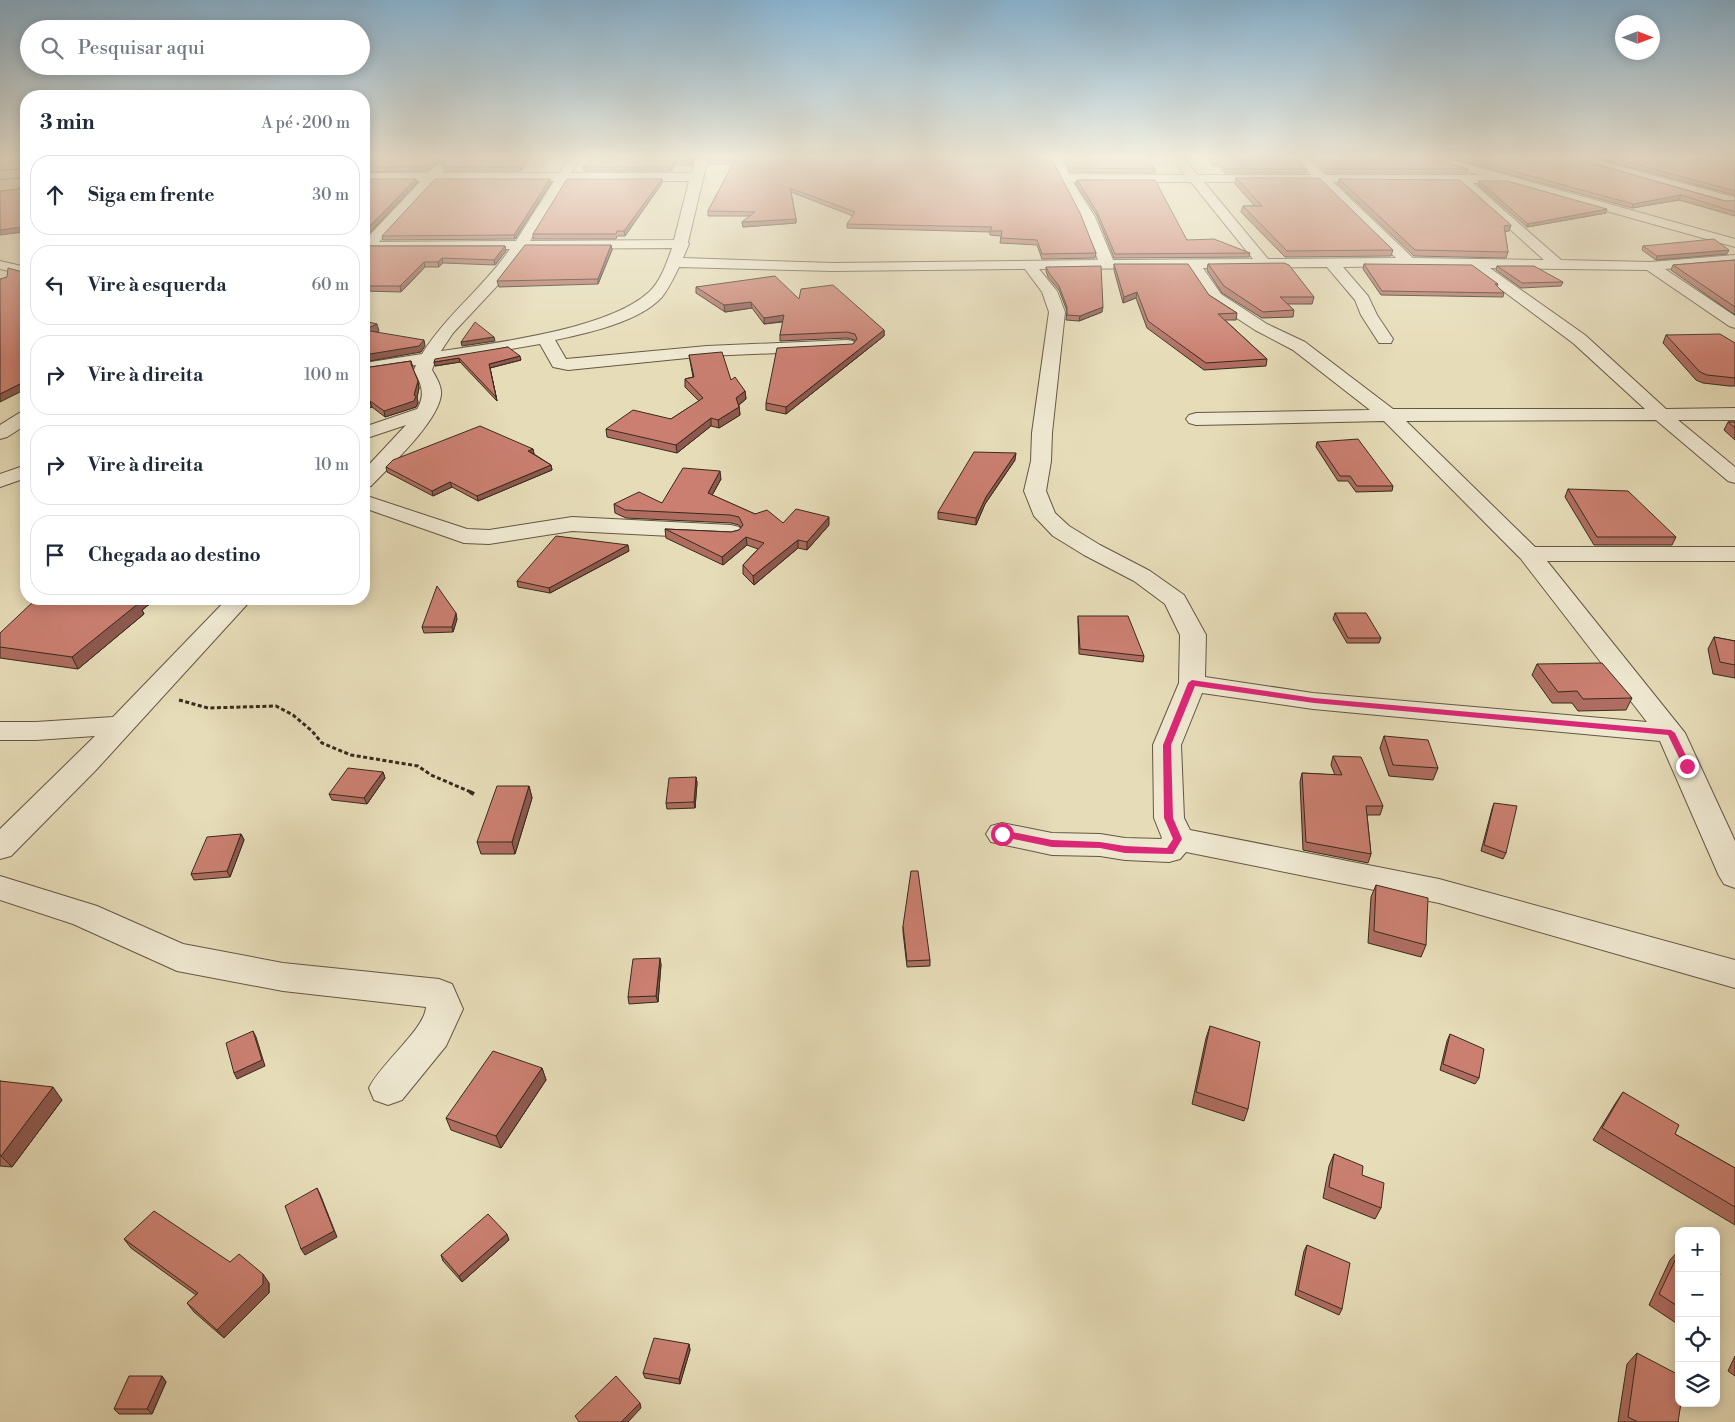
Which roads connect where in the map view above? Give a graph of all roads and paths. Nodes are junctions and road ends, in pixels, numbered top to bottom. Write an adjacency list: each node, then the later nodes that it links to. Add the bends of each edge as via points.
1 (386, 224): 9 (street)
2 (533, 224): 13 (street)
3 (686, 224): 11 (street)
4 (1091, 224): 22 (street)
5 (1232, 224): 17 (street)
6 (1371, 224): 19 (street)
7 (1513, 224): 25 (street)
8 (1668, 224): 10 (street)
9 (370, 241)
10 (1735, 243)
11 (682, 244): 13 (street); 16 (street)
12 (370, 246): 13 (street)
13 (520, 246): 32 (street)
14 (1735, 259): 26 (street)
15 (20, 260): 21 (street)
16 (673, 262): 24 (street, via 816,267); 29 (street, via 656,295 639,308 578,330)
17 (1263, 262): 18 (street); 23 (street)
18 (1331, 262): 19 (street); 30 (street, via 1362,299)
19 (1410, 262): 20 (street)
20 (1474, 263): 25 (street); 35 (street, via 1579,339)
21 (0, 264): 27 (street)
22 (1107, 264): 23 (street); 24 (street)
23 (1192, 264): 37 (street, via 1215,297 1261,327 1299,346)
24 (1032, 265): 53 (street, via 1032,270 1049,291 1057,312 1036,491 1044,516 1061,531 1142,576 1175,600 1194,635)
25 (1558, 265): 26 (street)
26 (1650, 266): 28 (street)
27 (20, 269)
28 (1735, 323)
29 (545, 337): 31 (street, via 559,363 568,365 768,347); 32 (street)
30 (1385, 339)
31 (847, 345)
32 (427, 357): 33 (street); 34 (street, via 423,370 431,384 432,396)
33 (370, 367)
34 (427, 411): 40 (street); 43 (street)
35 (1662, 414): 36 (street); 37 (street); 44 (street)
36 (1735, 414)
37 (1389, 415): 38 (street); 50 (street)
38 (1196, 419)
39 (20, 421): 41 (street)
40 (370, 431)
41 (0, 433)
42 (20, 474): 45 (street)
43 (370, 475)
44 (1735, 477)
45 (0, 481)
46 (0, 490): 47 (street)
47 (20, 492)
48 (370, 503): 49 (street, via 464,536 489,537 572,524)
49 (730, 532)
50 (1529, 554): 51 (street); 57 (street)
51 (1735, 554)
52 (234, 605): 54 (street)
53 (1192, 683): 57 (street, via 1314,701); 60 (street, via 1167,745 1169,818)
54 (148, 695): 55 (street); 58 (path, via 208,708 276,706 312,731 322,743 351,755 418,766)
55 (122, 725): 56 (street); 61 (street)
56 (0, 731)
57 (1671, 733): 62 (street)
58 (474, 794)
59 (1002, 834): 60 (street, via 1052,844 1100,845 1125,850 1169,851)
60 (1178, 839): 64 (street, via 1439,891)
61 (0, 848)
62 (1735, 876)
63 (0, 888): 65 (street, via 85,915 177,957 283,977 439,994 445,1009 433,1035)
64 (1735, 974)
65 (388, 1088)

